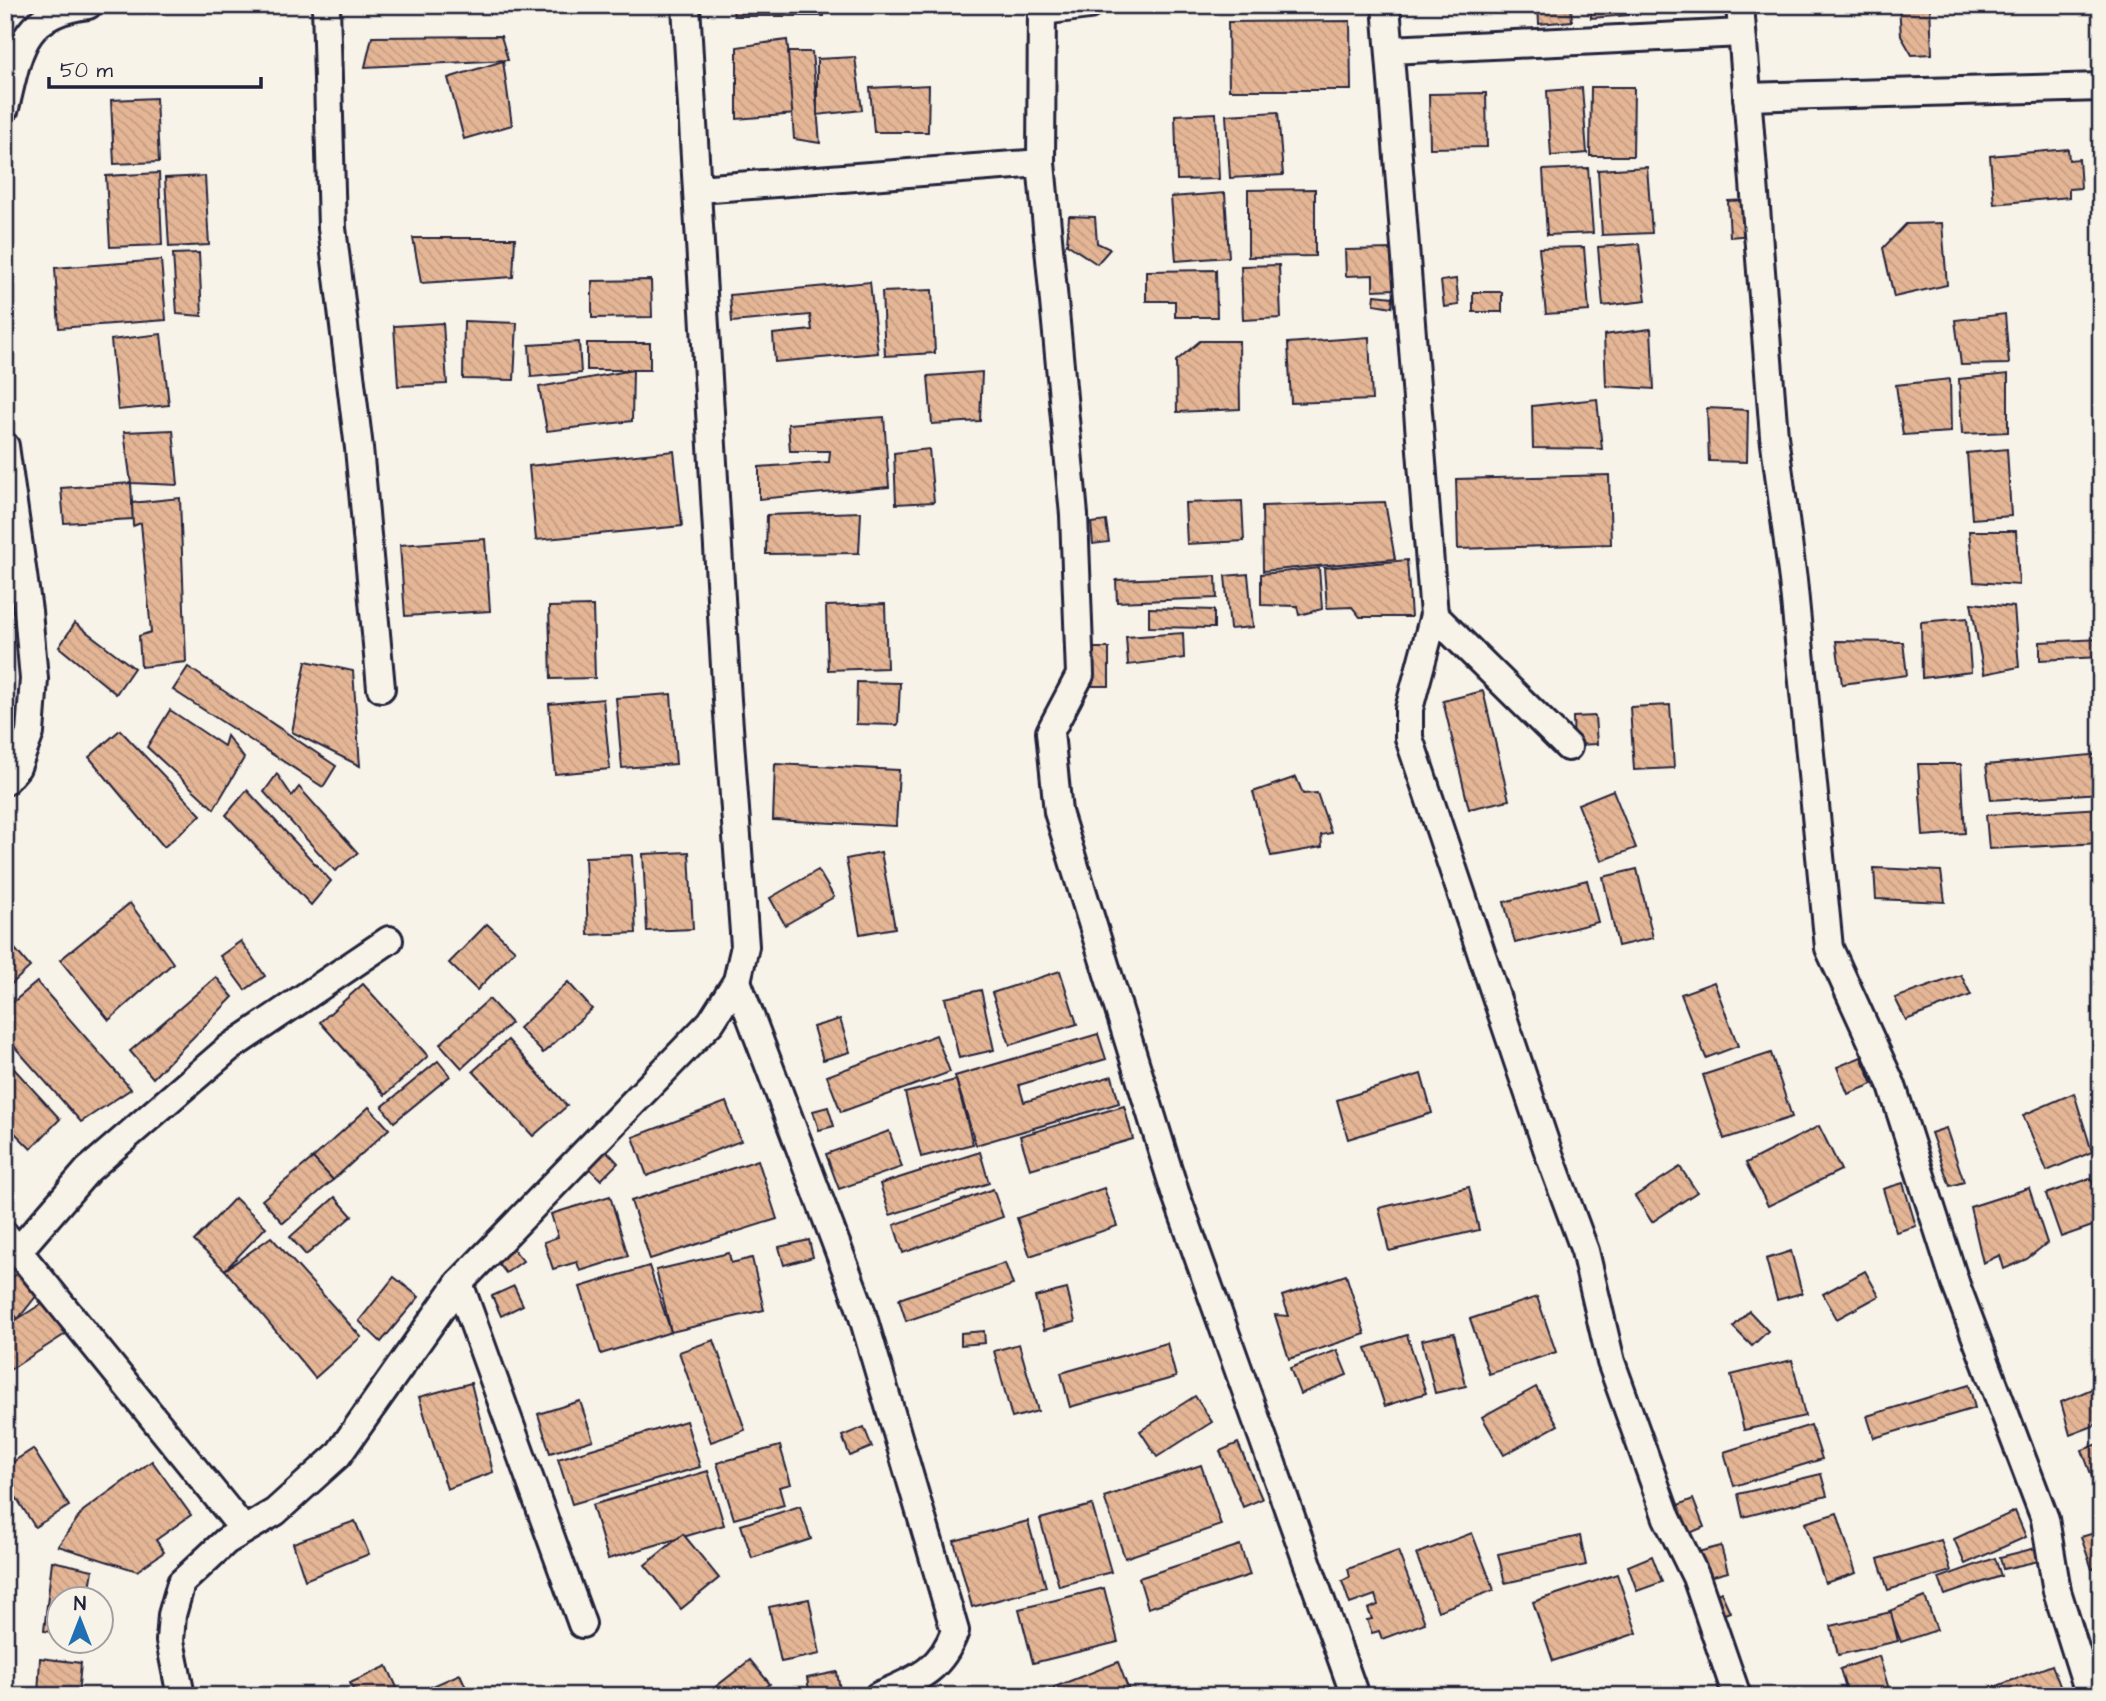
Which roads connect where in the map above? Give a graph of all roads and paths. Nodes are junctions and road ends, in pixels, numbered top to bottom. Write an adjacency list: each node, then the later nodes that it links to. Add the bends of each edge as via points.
1 (88, 5): 12 (street, via 62,8 25,36)
2 (326, 5): 17 (street, via 332,228 362,474)
3 (686, 5): 14 (street)
4 (1089, 5): 7 (street)
5 (1386, 5): 9 (street)
6 (1740, 5): 8 (street)
7 (1043, 8): 13 (street)
8 (1742, 33): 9 (street); 11 (street)
9 (1390, 50): 16 (street)
10 (2101, 87): 11 (street)
11 (1747, 97): 30 (street, via 1774,436 1793,580 1829,948 1892,1086 1956,1285 2045,1519 2057,1591)
12 (5, 108)
13 (1041, 163): 14 (street); 28 (street, via 1074,515 1080,675 1050,732 1058,812 1175,1192)
14 (698, 189): 21 (street, via 746,946)
15 (5, 446): 19 (street, via 34,679 30,733 17,767)
16 (1434, 615): 18 (street); 29 (street, via 1409,709 1409,738 1585,1251 1611,1362 1667,1518 1696,1577)
17 (381, 688)
18 (1568, 747)
19 (5, 781)
20 (389, 940): 22 (street, via 229,1048)
21 (737, 981): 23 (street, via 711,1022); 27 (street, via 860,1307 955,1631 946,1656 918,1678)
22 (11, 1243): 24 (street)
23 (459, 1283): 24 (street, via 338,1455 275,1512); 25 (street)
24 (244, 1530): 26 (street, via 181,1583 170,1640)
25 (582, 1624)
26 (181, 1696)
27 (878, 1696)
28 (1355, 1696)
29 (1737, 1696)
30 (2090, 1696)

